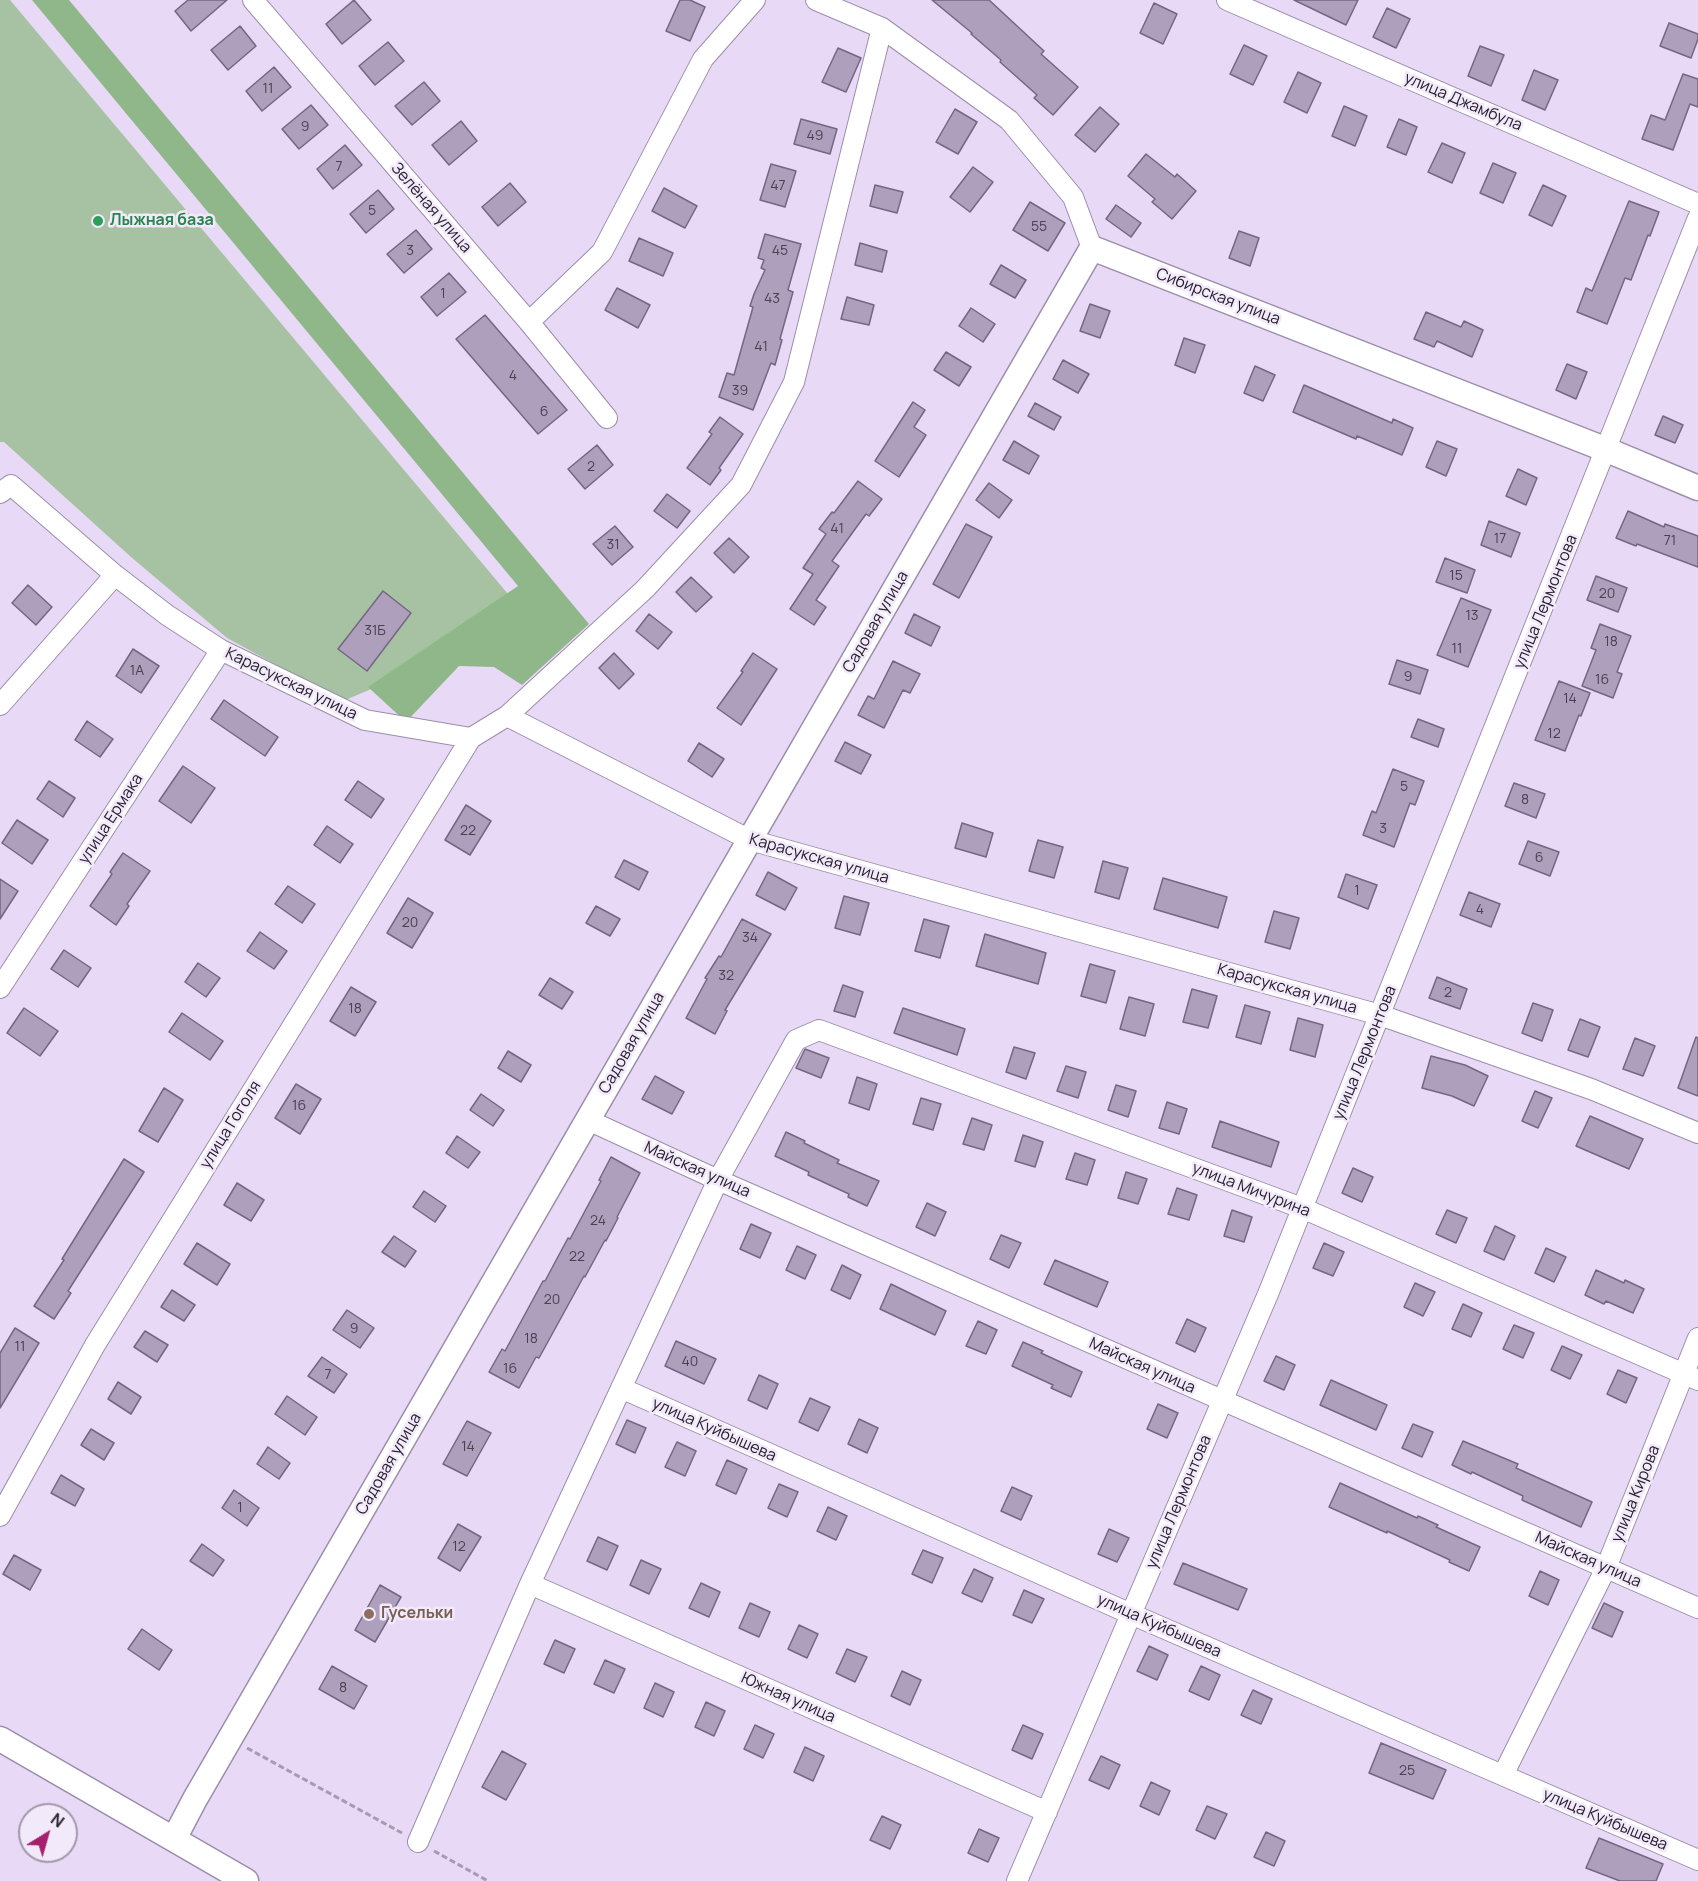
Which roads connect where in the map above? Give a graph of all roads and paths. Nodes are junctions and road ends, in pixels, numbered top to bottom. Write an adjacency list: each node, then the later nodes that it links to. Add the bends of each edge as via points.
1 (253, 0): 10 (street, Зелёная улица)
2 (755, 0): 10 (street, via 703,59 602,252)
3 (816, 0): 5 (street)
4 (1227, 0): 7 (street, улица Джамбула)
5 (861, 9): 6 (street)
6 (882, 28): 9 (street, via 1009,120 1073,197); 18 (street, via 794,382 741,485 645,589)
7 (1698, 204)
8 (1698, 218): 12 (street, улица Лермонтова)
9 (1092, 248): 12 (street, Сибирская улица); 20 (street, Садовая улица)
10 (529, 322): 11 (street, Зелёная улица)
11 (607, 418)
12 (1607, 450): 13 (street, Сибирская улица); 22 (street, улица Лермонтова)
13 (1698, 488)
14 (5, 489): 15 (street, Карасукская улица)
15 (115, 575): 16 (street, Карасукская улица, via 166,615); 17 (street)
16 (221, 650): 19 (street, Карасукская улица, via 365,720); 21 (street, улица Ермака)
17 (0, 705)
18 (507, 716): 19 (street); 20 (street, Карасукская улица)
19 (471, 738): 31 (street, улица Гоголя, via 101,1335)
20 (750, 840): 22 (street, Карасукская улица); 23 (street, Садовая улица)
21 (0, 988)
22 (1380, 1015): 24 (street, Карасукская улица, via 1591,1089); 26 (street, улица Лермонтова)
23 (588, 1120): 25 (street, Майская улица); 36 (street, Садовая улица)
24 (1698, 1133)
25 (718, 1180): 26 (street, улица Мичурина, via 796,1040 819,1030); 29 (street); 30 (street, Майская улица)
26 (1302, 1208): 28 (street, улица Мичурина); 30 (street, улица Лермонтова)
27 (1698, 1338): 28 (street, улица Кирова)
28 (1691, 1377): 32 (street, улица Кирова)
29 (621, 1388): 33 (street); 35 (street, улица Куйбышева)
30 (1222, 1401): 32 (street, Майская улица); 35 (street, улица Лермонтова)
31 (0, 1516)
32 (1606, 1568): 34 (street, Майская улица); 38 (street, улица Кирова)
33 (530, 1584): 39 (street, Южная улица); 41 (street)
34 (1698, 1608)
35 (1131, 1614): 38 (street, улица Куйбышева); 39 (street, улица Лермонтова)
36 (230, 1738): 40 (street, Садовая улица); 41 (path)
37 (0, 1739): 40 (street)
38 (1503, 1775): 42 (street, улица Куйбышева)
39 (1047, 1812): 45 (street, улица Лермонтова)
40 (174, 1839): 43 (street)
41 (418, 1842): 44 (path)
42 (1698, 1860)
43 (246, 1881)
44 (488, 1881)
45 (1017, 1881)

